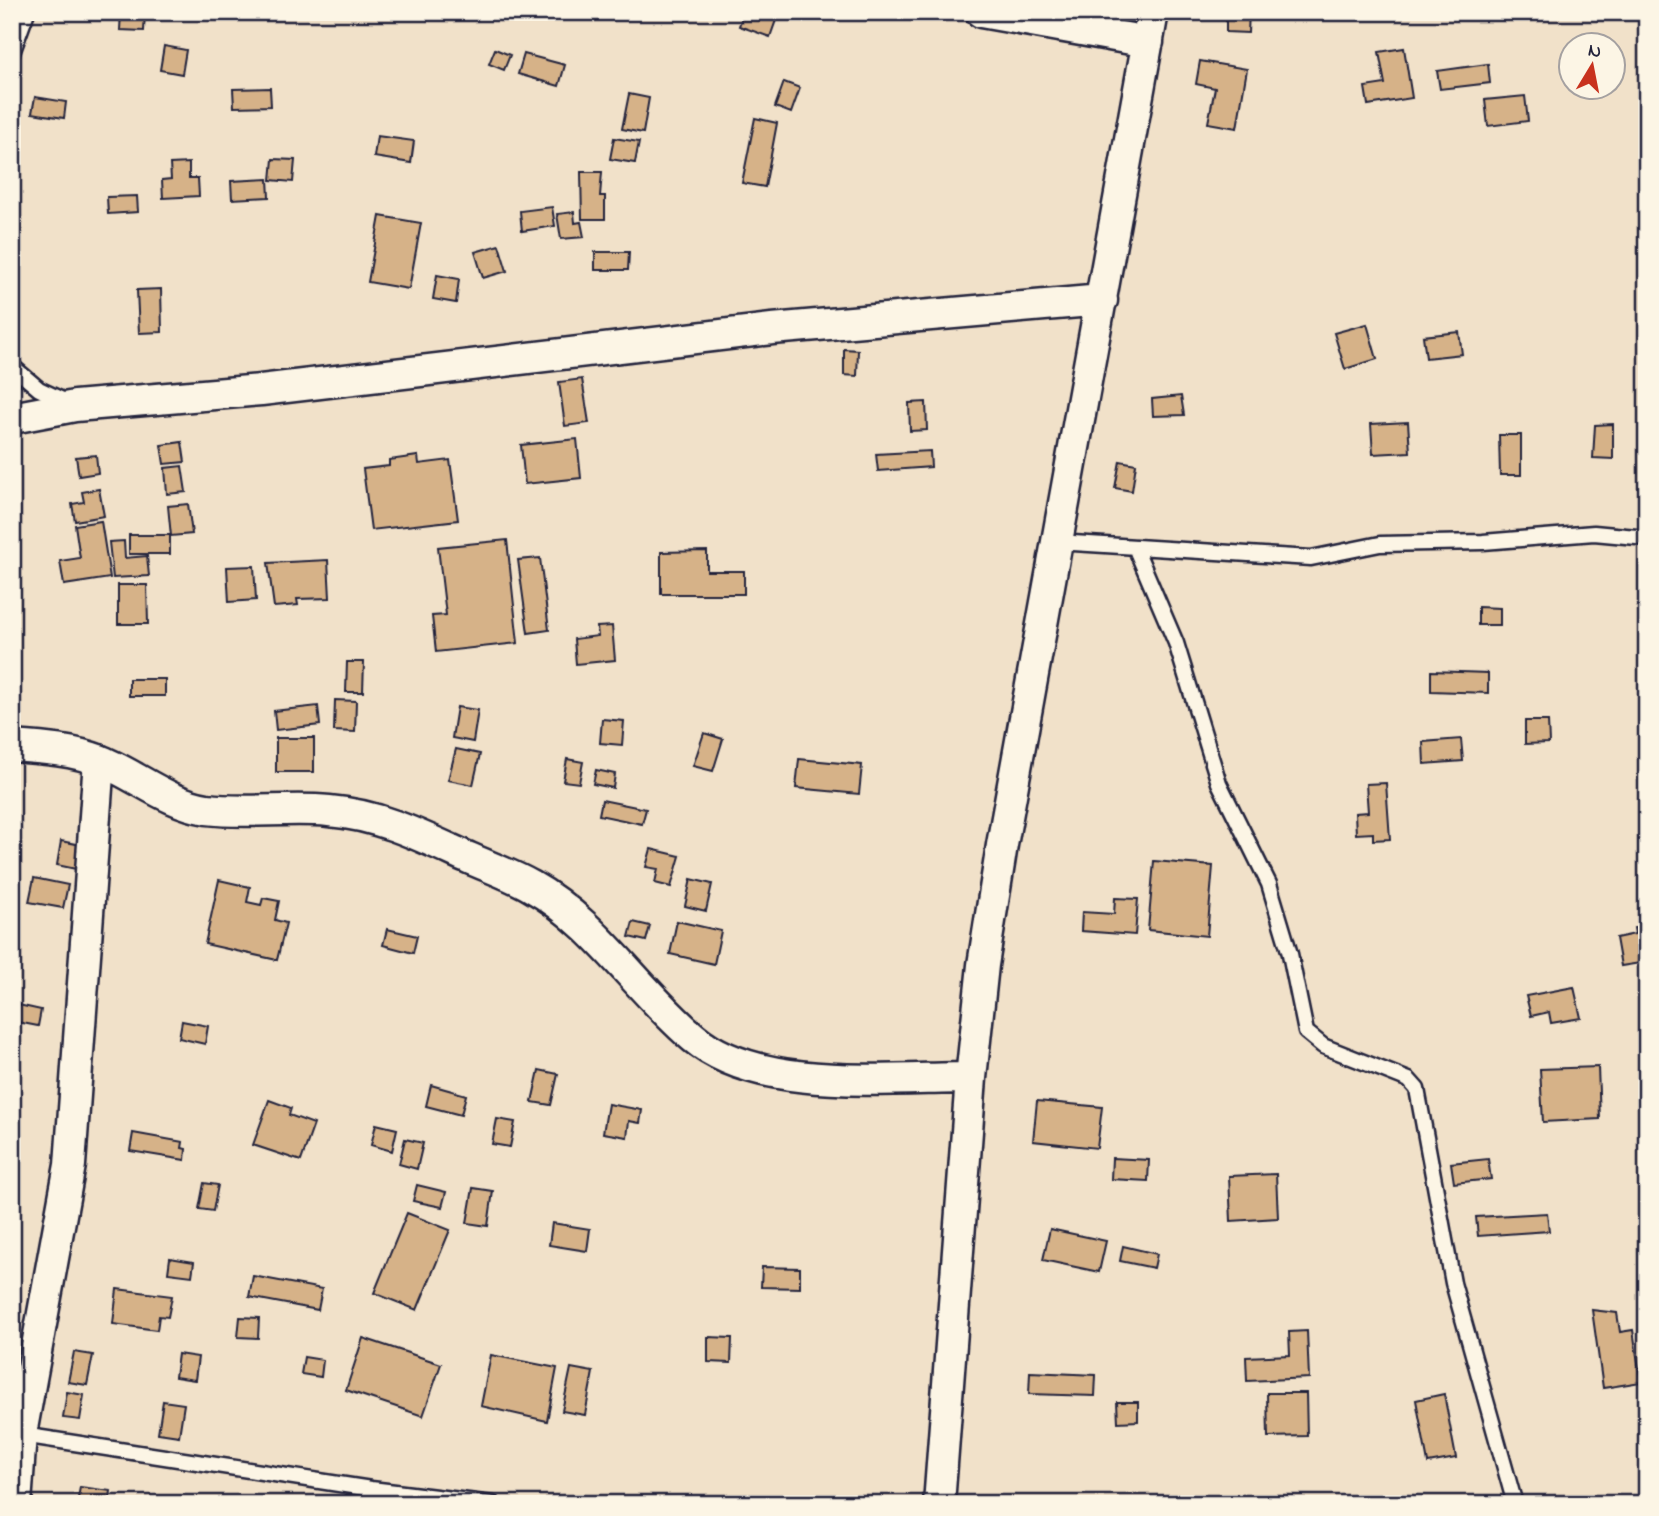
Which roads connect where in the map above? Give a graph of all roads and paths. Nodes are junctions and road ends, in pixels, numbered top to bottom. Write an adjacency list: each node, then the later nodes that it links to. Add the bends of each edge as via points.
1 (27, 12): 5 (lane)
2 (981, 12): 4 (street)
3 (1153, 12): 4 (street)
4 (1148, 42): 6 (street)
5 (12, 52)
6 (1102, 300): 8 (street, via 772,329 261,390); 11 (street)
7 (12, 366): 8 (lane, via 39,389)
8 (75, 406): 9 (street)
9 (12, 418)
10 (1647, 538): 12 (lane, via 1594,533 1380,544 1311,558)
11 (1057, 542): 12 (lane); 15 (street, via 1002,845)
12 (1135, 547): 20 (lane, via 1176,643 1219,783 1269,884 1306,1032 1323,1046 1409,1080 1417,1089 1453,1283)
13 (12, 746): 14 (street, via 46,748)
14 (99, 761): 15 (street, via 176,800 206,809 327,810 367,816 533,887 590,933 694,1039 729,1061 810,1078); 16 (street, via 70,1165)
15 (971, 1078): 19 (street)
16 (16, 1434): 17 (street); 18 (lane)
17 (16, 1504)
18 (493, 1504)
19 (939, 1504)
20 (1515, 1504)

